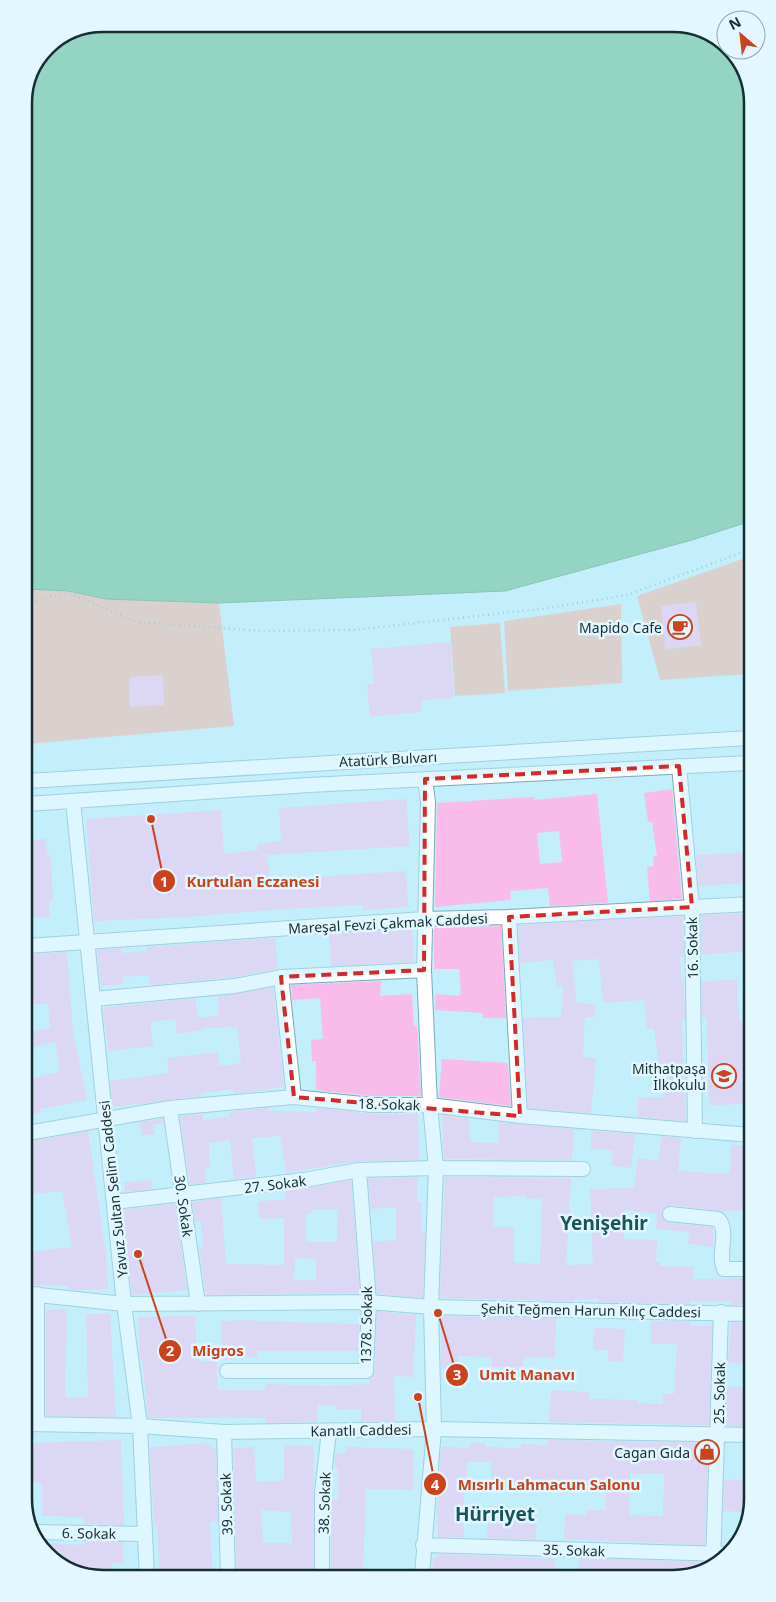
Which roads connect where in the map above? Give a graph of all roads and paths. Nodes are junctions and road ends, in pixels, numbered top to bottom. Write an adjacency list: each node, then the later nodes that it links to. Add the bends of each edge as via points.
1 (744, 551): 2 (path, via 628,594 548,608 353,630 261,632 138,622 68,593)
2 (33, 601)
3 (744, 738): 7 (street, Atatürk Bulvarı)
4 (744, 762): 5 (street, Atatürk Bulvarı)
5 (679, 766): 6 (street, Atatürk Bulvarı); 11 (street, 16. Sokak)
6 (425, 779): 8 (street, Atatürk Bulvarı); 13 (street, via 428,802)
7 (33, 781)
8 (73, 801): 9 (street, Atatürk Bulvarı); 14 (street, Yavuz Sultan Selim Caddesi)
9 (32, 804)
10 (744, 904): 11 (street, Mareşal Fevzi Çakmak Caddesi)
11 (692, 907): 12 (street, Mareşal Fevzi Çakmak Caddesi); 24 (street, 16. Sokak)
12 (509, 917): 13 (street, Mareşal Fevzi Çakmak Caddesi); 22 (street)
13 (424, 919): 14 (street, Mareşal Fevzi Çakmak Caddesi); 16 (street)
14 (88, 941): 15 (street, Mareşal Fevzi Çakmak Caddesi); 18 (street, Yavuz Sultan Selim Caddesi)
15 (32, 946)
16 (424, 970): 17 (street); 20 (street)
17 (281, 977): 18 (street, via 235,986); 19 (street)
18 (94, 999): 23 (street, Yavuz Sultan Selim Caddesi)
19 (294, 1097): 20 (street, 18. Sokak, via 372,1105); 21 (street, 18. Sokak)
20 (430, 1105): 22 (street, 18. Sokak); 27 (street)
21 (170, 1108): 23 (street, 18. Sokak); 30 (street, 30. Sokak)
22 (520, 1116): 24 (street, 18. Sokak)
23 (106, 1119): 25 (street, 18. Sokak); 31 (street, Yavuz Sultan Selim Caddesi)
24 (694, 1130): 26 (street, 18. Sokak)
25 (32, 1132)
26 (744, 1134)
27 (436, 1168): 28 (street, 27. Sokak); 29 (street, 27. Sokak); 38 (street)
28 (584, 1169)
29 (359, 1170): 30 (street, 27. Sokak); 35 (street, 1378. Sokak)
30 (183, 1195): 31 (street, 27. Sokak); 37 (street, 30. Sokak)
31 (114, 1202): 36 (street, Yavuz Sultan Selim Caddesi)
32 (670, 1214): 33 (street, via 718,1219 723,1228 721,1263 724,1269)
33 (744, 1270)
34 (33, 1294): 36 (street); 42 (street)
35 (369, 1302): 37 (street); 38 (street); 41 (street, 1378. Sokak, via 366,1371)
36 (124, 1304): 37 (street); 43 (street, Yavuz Sultan Selim Caddesi)
37 (198, 1304)
38 (431, 1307): 39 (street, Şehit Teğmen Harun Kılıç Caddesi); 44 (street)
39 (721, 1312): 40 (street, Şehit Teğmen Harun Kılıç Caddesi); 47 (street, 25. Sokak)
40 (744, 1313)
41 (227, 1371)
42 (33, 1424): 43 (street, Kanatlı Caddesi)
43 (140, 1426): 46 (street, Kanatlı Caddesi); 50 (street, Yavuz Sultan Selim Caddesi)
44 (434, 1429): 45 (street, Kanatlı Caddesi); 47 (street, Kanatlı Caddesi); 51 (street)
45 (329, 1431): 46 (street, Kanatlı Caddesi); 56 (street, 38. Sokak, via 322,1492)
46 (224, 1432): 55 (street, 39. Sokak)
47 (718, 1435): 48 (street, Kanatlı Caddesi); 52 (street, 25. Sokak)
48 (744, 1436)
49 (41, 1532): 50 (street, 6. Sokak)
50 (145, 1534): 54 (street, Yavuz Sultan Selim Caddesi)
51 (423, 1545): 53 (street, 35. Sokak); 57 (street)
52 (717, 1554)
53 (712, 1558)
54 (147, 1569)
55 (228, 1569)
56 (322, 1569)
57 (422, 1569)

